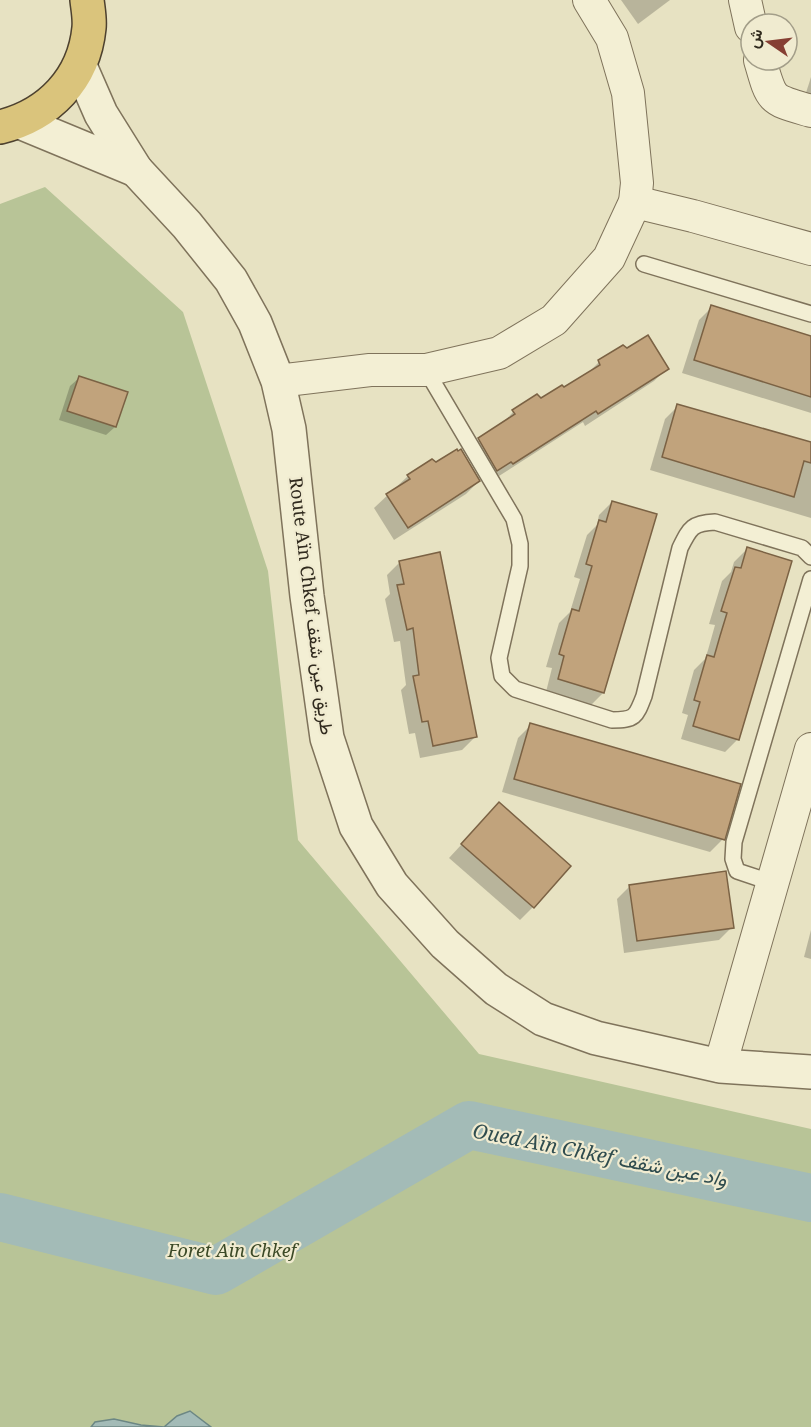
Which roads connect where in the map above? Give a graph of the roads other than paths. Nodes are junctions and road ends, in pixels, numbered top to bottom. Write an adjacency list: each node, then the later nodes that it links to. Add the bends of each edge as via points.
1 (589, 0): 8 (street, via 612,38 628,93 637,183)
2 (94, 9): 3 (highway)
3 (80, 66): 6 (highway, via 56,100); 7 (street, Route Aïn Chkef طريق عين شقف, via 101,114)
4 (764, 72): 5 (street, via 771,94 780,102)
5 (811, 111)
6 (10, 124): 7 (street, Route Aïn Chkef طريق عين شقف)
7 (136, 170): 13 (street, Route Aïn Chkef طريق عين شقف, via 231,280 255,323)
8 (635, 202): 9 (street); 12 (street, via 609,258 554,320 499,353)
9 (811, 249)
10 (644, 264): 11 (lane)
11 (811, 314)
12 (426, 370): 13 (street, via 370,370); 14 (lane, via 513,519 520,544 520,566 499,658 502,676 515,689 612,720 627,720 638,712 680,548 689,530 700,523 715,522 802,548)
13 (278, 381): 18 (street, Route Aïn Chkef طريق عين شقف, via 289,429 327,738 356,826 392,885 445,944 496,989 543,1019 596,1038)
14 (811, 557)
15 (811, 579): 17 (lane, via 734,842 737,871)
16 (811, 749): 17 (street)
17 (773, 883): 18 (street)
18 (720, 1066): 19 (street, Route Aïn Chkef طريق عين شقف)
19 (811, 1072)

